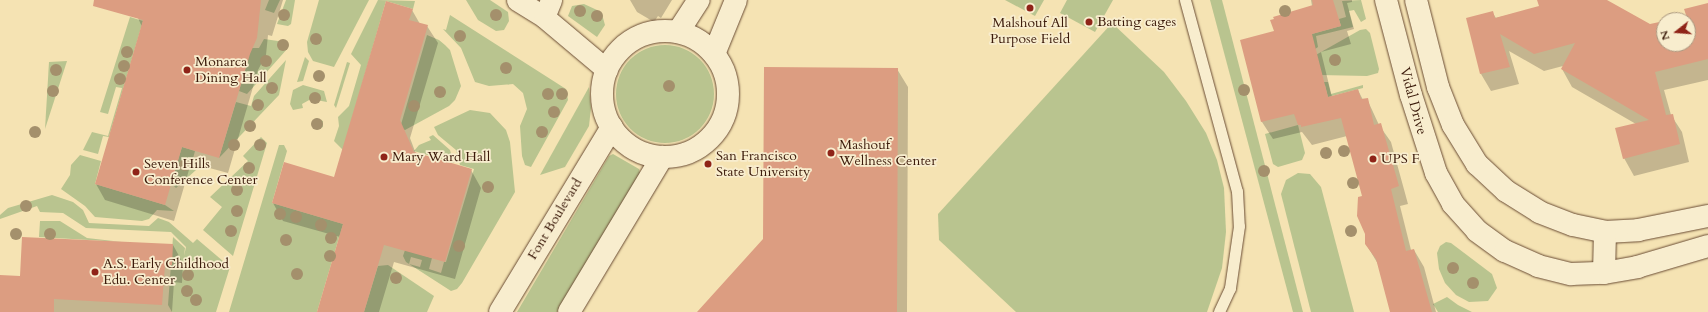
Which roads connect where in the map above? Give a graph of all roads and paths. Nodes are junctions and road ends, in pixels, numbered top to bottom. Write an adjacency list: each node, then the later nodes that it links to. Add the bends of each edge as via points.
1 (516, 0): 7 (street)
2 (699, 0): 8 (street)
3 (736, 0): 9 (street)
4 (1185, 0): 21 (lane, via 1237,190 1239,226 1230,288)
5 (1386, 0): 13 (street, Vidal Drive)
6 (1416, 0): 11 (street, Vidal Drive, via 1438,87)
7 (548, 9): 10 (street)
8 (678, 32): 9 (street, via 698,40); 10 (street, via 656,31 635,38 618,52)
9 (714, 54): 14 (street, via 726,78 728,99 717,130 693,150 678,156)
10 (607, 70): 12 (street, via 603,105)
11 (1453, 125): 13 (street); 16 (street, Vidal Drive, via 1477,164 1506,191 1539,212 1573,225)
12 (612, 127): 14 (street, via 633,148); 19 (street, Font Boulevard)
13 (1423, 139): 18 (street, Vidal Drive, via 1436,173 1453,204 1477,231 1505,251 1538,266 1571,274)
14 (662, 157): 20 (street)
15 (1708, 216): 16 (street, Vidal Drive, via 1638,230)
16 (1605, 232): 18 (street)
17 (1708, 246): 18 (street, Vidal Drive, via 1637,267)
18 (1604, 273)
19 (500, 312)
20 (569, 312)
21 (1220, 312)

